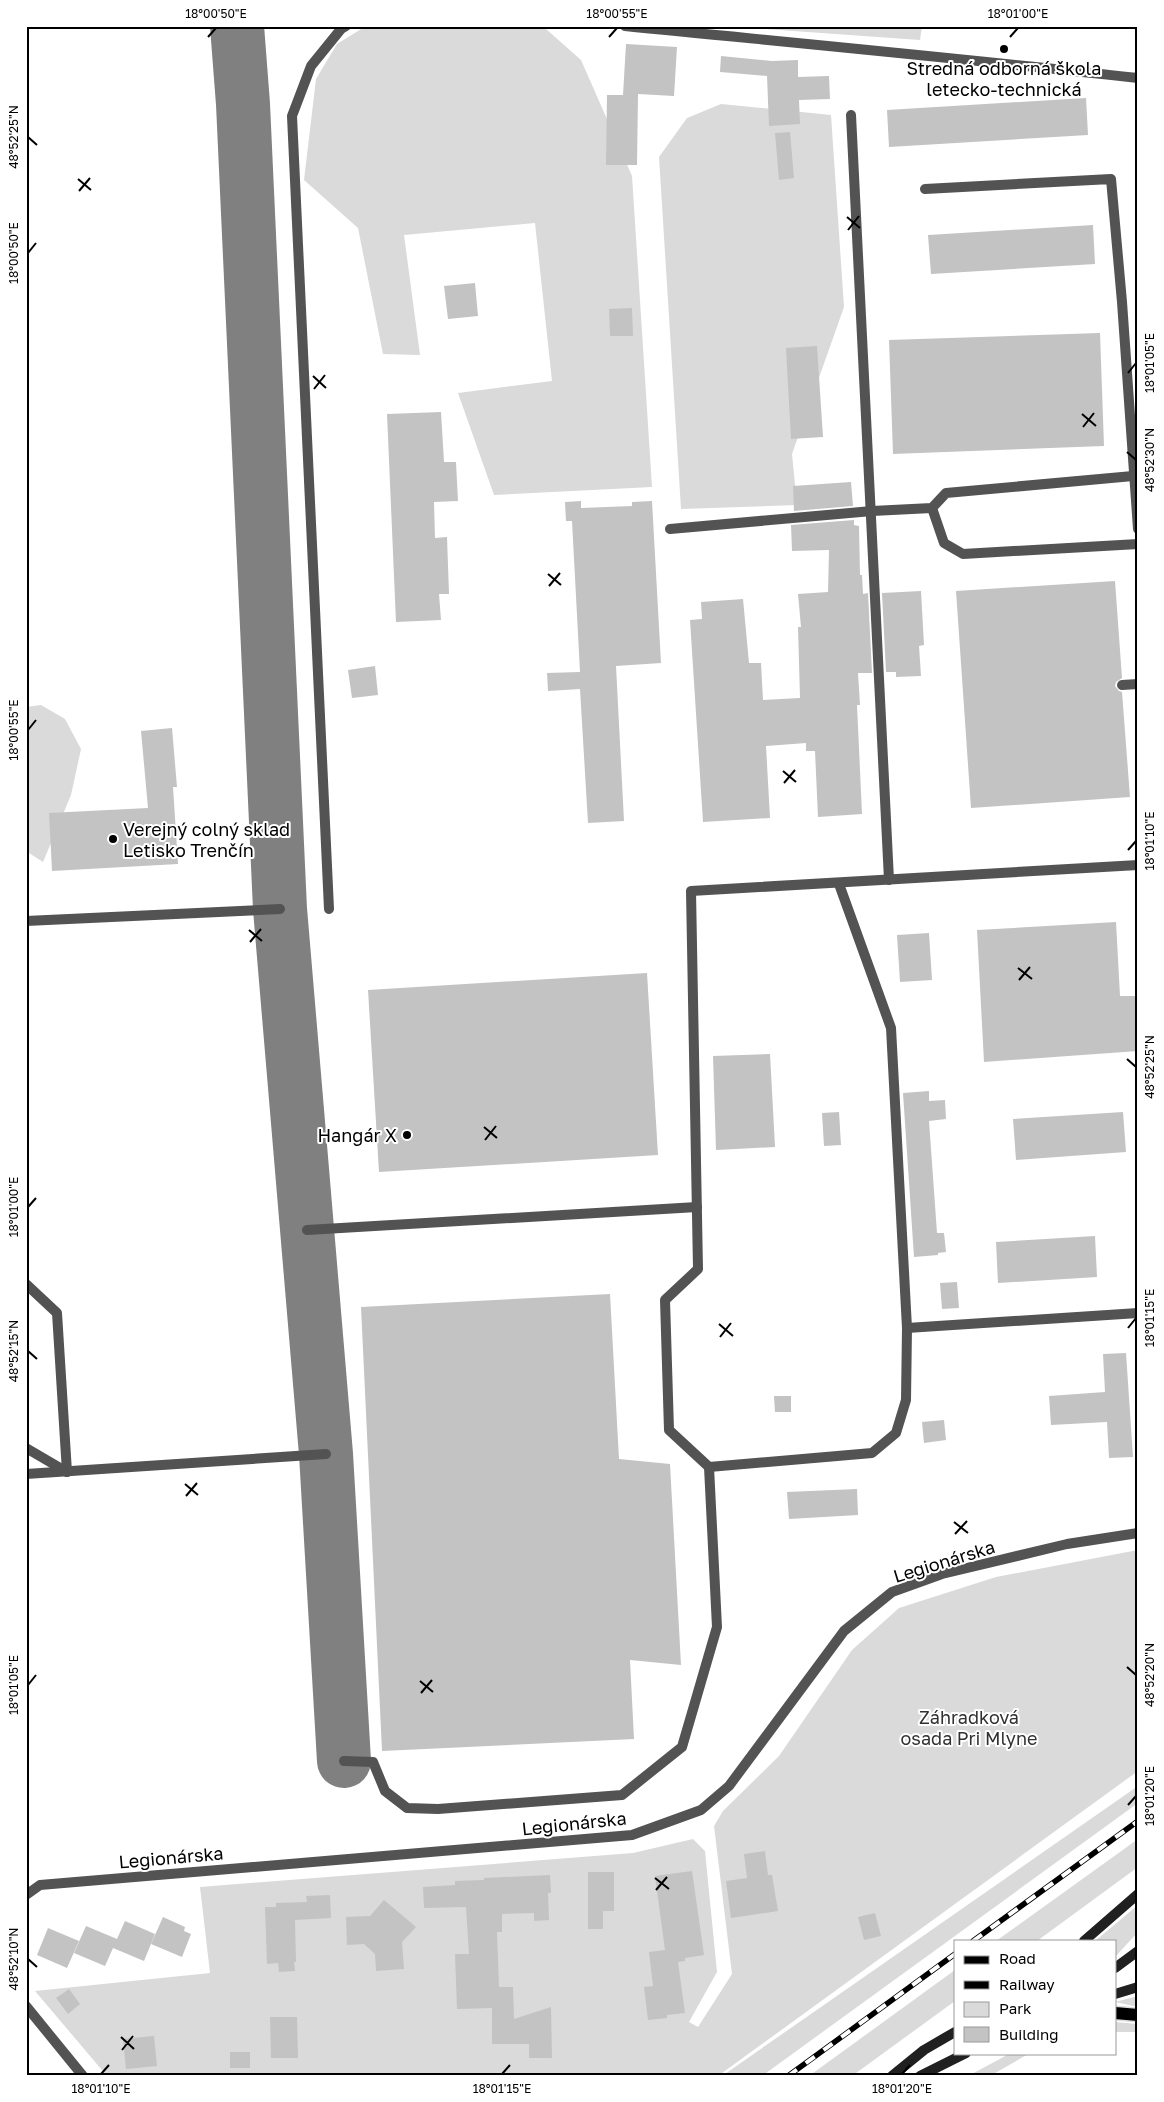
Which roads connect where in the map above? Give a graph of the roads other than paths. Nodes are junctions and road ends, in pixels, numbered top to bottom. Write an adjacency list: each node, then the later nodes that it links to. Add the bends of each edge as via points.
1 (346, 26): 18 (street, via 311,66 292,116)
2 (625, 26): 3 (street)
3 (1138, 78)
4 (851, 115): 8 (street)
5 (925, 189): 6 (street, via 1111,179)
6 (1133, 476): 7 (street, via 946,493); 10 (street)
7 (932, 508): 8 (street); 11 (street, via 944,543 963,554)
8 (872, 511): 9 (street); 15 (street)
9 (670, 529)
10 (1138, 529)
11 (1138, 544)
12 (1138, 684): 13 (street)
13 (1122, 685)
14 (1138, 865): 15 (street)
15 (889, 880): 16 (street)
16 (839, 884): 20 (street, via 691,891); 24 (street, via 891,1028)
17 (280, 909): 19 (street)
18 (329, 909)
19 (26, 921)
20 (697, 1207): 21 (street); 27 (street, via 698,1269 665,1300 669,1430)
21 (306, 1230)
22 (26, 1284): 28 (street, via 57,1313)
23 (1138, 1313): 24 (street)
24 (907, 1328): 27 (street, via 906,1400 896,1433 872,1453)
25 (26, 1448): 28 (street)
26 (326, 1454): 28 (street)
27 (709, 1467): 31 (street, via 717,1627 682,1747 622,1795 438,1809 407,1808 385,1791 373,1762)
28 (67, 1472): 29 (street)
29 (26, 1474)
30 (1138, 1533): 33 (street, Legionárska, via 1067,1544 942,1574 892,1592 844,1630 729,1786 701,1810 632,1835 40,1885)
31 (344, 1761)
32 (1138, 1894): 34 (main road)
33 (26, 1895)
34 (1085, 1940)
35 (1138, 1951): 36 (main road)
36 (1116, 1967)
37 (1138, 1987): 38 (main road)
38 (1116, 1994)
39 (26, 2006): 44 (street)
40 (1116, 2013): 41 (main road)
41 (1138, 2014)
42 (954, 2033): 45 (main road, via 924,2050)
43 (964, 2054): 46 (main road)
44 (83, 2076)
45 (892, 2076)
46 (920, 2076)

